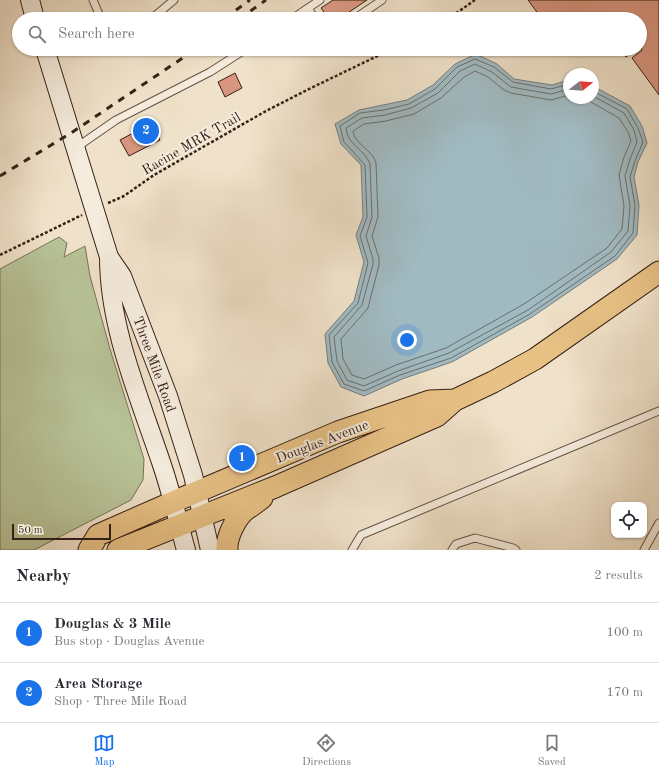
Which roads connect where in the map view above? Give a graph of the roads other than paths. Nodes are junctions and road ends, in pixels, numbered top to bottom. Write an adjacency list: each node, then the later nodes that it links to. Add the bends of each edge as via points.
1 (30, 0): 7 (street)
2 (93, 0): 8 (lane)
3 (174, 0): 9 (lane)
4 (320, 0): 6 (lane)
5 (382, 0): 12 (lane)
6 (308, 8): 10 (lane); 11 (lane)
7 (33, 12)
8 (98, 12)
9 (159, 12)
10 (302, 12)
11 (311, 12)
12 (364, 12)
13 (47, 56): 15 (street, Three Mile Road)
14 (235, 56): 15 (lane, via 210,72 116,120)
15 (75, 148): 16 (street, Three Mile Road)
16 (109, 257): 20 (street, Three Mile Road, via 122,276 168,396); 22 (street, Three Mile Road, via 109,281 122,348)
17 (659, 272): 18 (main road, Douglas Avenue, via 535,359)
18 (455, 400): 20 (main road, Douglas Avenue, via 430,401); 21 (main road, Douglas Avenue, via 437,416)
19 (659, 411): 32 (lane, via 361,536)
20 (195, 483): 22 (main road, Douglas Avenue); 23 (street, Three Mile Road)
21 (275, 487): 23 (main road, Douglas Avenue); 31 (main road, via 238,519 226,545)
22 (173, 502): 25 (street, Three Mile Road); 27 (main road, Douglas Avenue, via 98,536)
23 (202, 516): 25 (main road, Douglas Avenue); 30 (street, Three Mile Road)
24 (659, 523): 35 (lane)
25 (179, 525): 26 (main road, Douglas Avenue); 29 (street, Three Mile Road)
26 (124, 547): 28 (main road)
27 (89, 550)
28 (159, 550)
29 (186, 550)
30 (210, 550)
31 (227, 550)
32 (352, 550)
33 (452, 550): 34 (lane, via 456,544 475,538)
34 (516, 550)
35 (644, 550)

